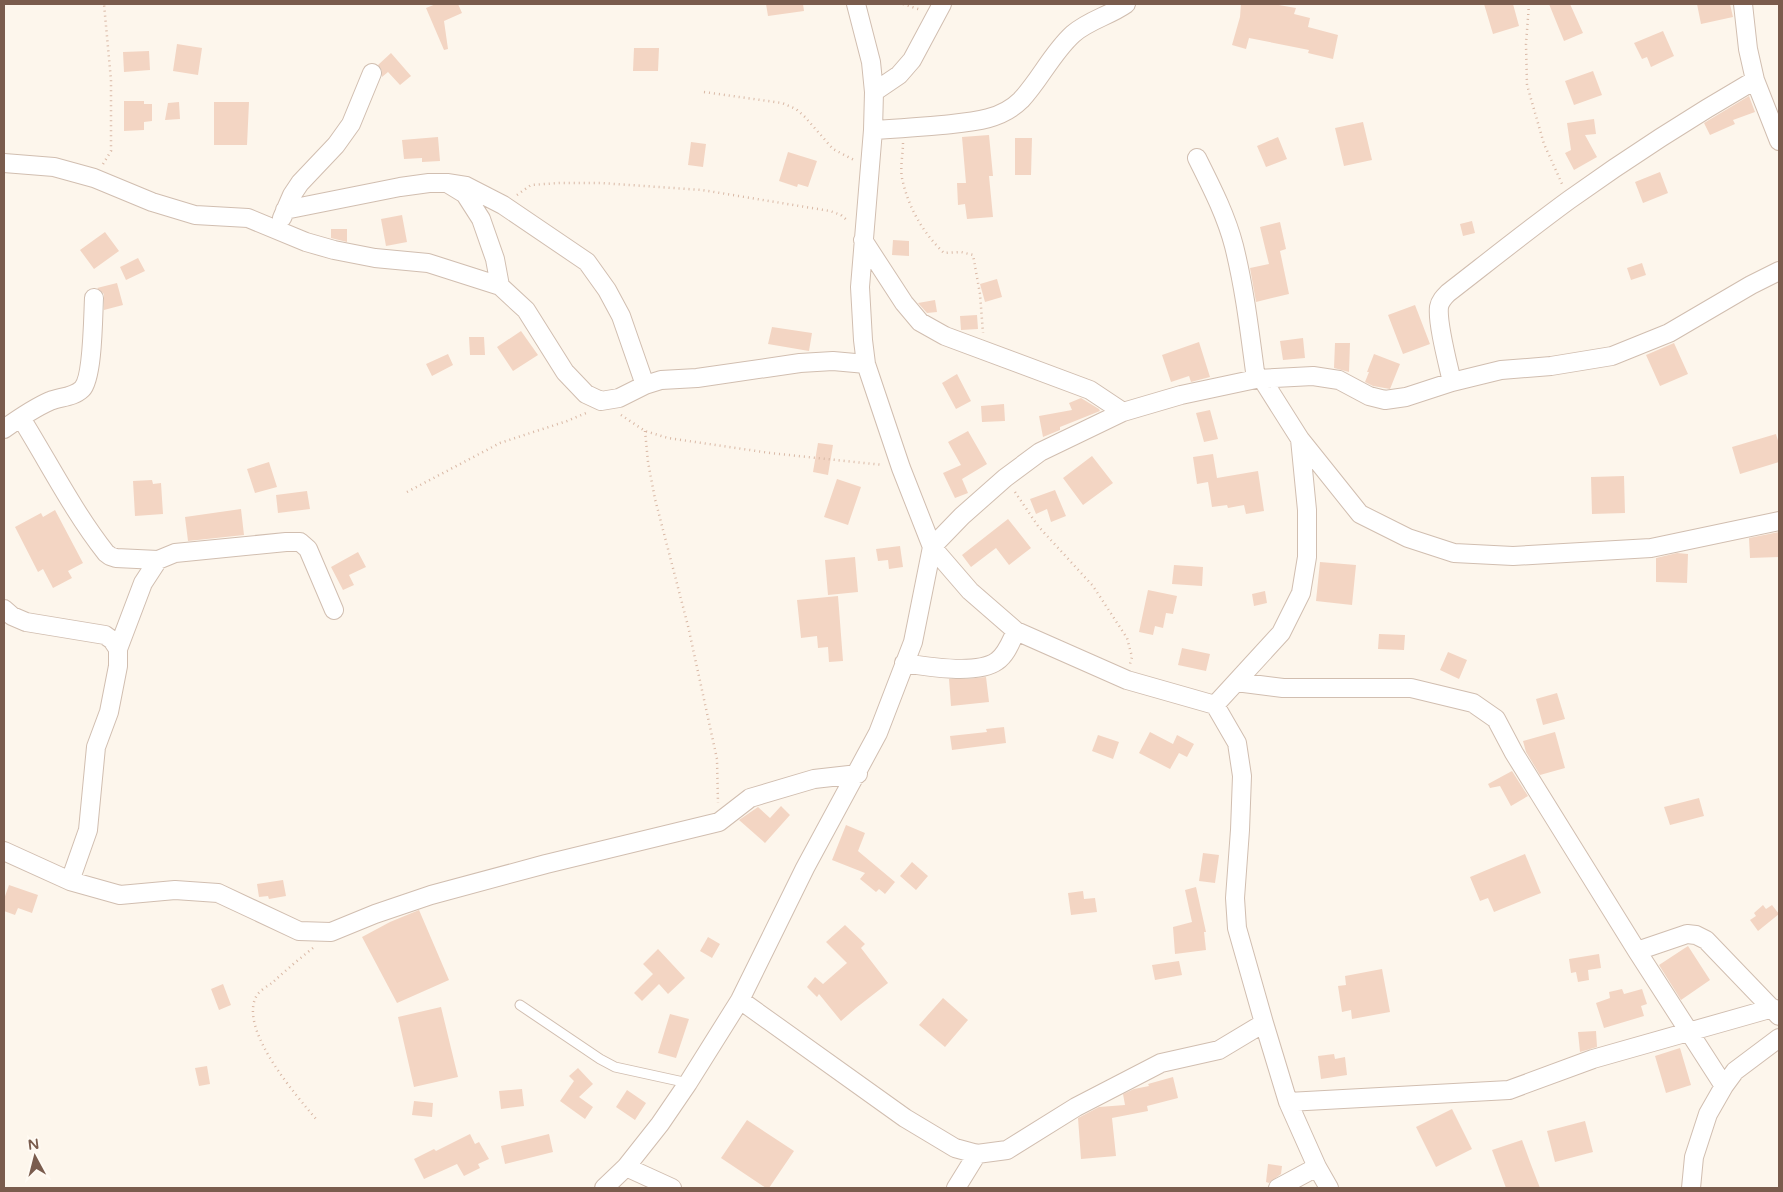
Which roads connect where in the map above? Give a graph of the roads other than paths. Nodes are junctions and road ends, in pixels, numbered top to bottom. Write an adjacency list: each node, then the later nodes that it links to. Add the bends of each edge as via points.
1 (856, 4): 7 (street, via 871,62)
2 (942, 4): 7 (street, via 912,60 899,75)
3 (1126, 4): 8 (street, via 1073,35 1019,102 1004,112 980,120)
4 (1743, 4): 6 (street)
5 (372, 73): 13 (street, via 351,124 300,183)
6 (1755, 80): 9 (street); 21 (street, via 1703,110 1569,200 1448,293 1439,307)
7 (874, 92): 8 (street)
8 (873, 130): 15 (street)
9 (1779, 141)
10 (1197, 158): 20 (street, via 1222,209 1234,245)
11 (4, 163): 14 (street, via 54,167 195,215 248,218)
12 (447, 183): 13 (street, via 400,187); 17 (street, via 465,194 481,219 495,259); 22 (street, via 466,186 503,205 587,262 621,316)
13 (285, 210): 14 (street)
14 (278, 230): 17 (street, via 334,250 428,263)
15 (863, 240): 19 (street, via 860,287); 23 (street, via 920,322 945,336 1090,390)
16 (1779, 271): 21 (street, via 1669,333 1612,356 1501,370)
17 (500, 286): 22 (street, via 526,310 565,372 586,394 603,403)
18 (94, 298): 24 (street, via 88,378 82,389 50,401)
19 (866, 364): 22 (street, via 800,363 661,380); 28 (street, via 900,468)
20 (1259, 379): 21 (street, via 1313,376 1339,380 1385,400 1406,397); 23 (street, via 1181,395); 26 (street)
21 (1452, 382)
22 (645, 386)
23 (1122, 412): 28 (street, via 1040,452 1005,478)
24 (20, 418): 25 (street); 29 (street, via 76,511 106,553 116,558)
25 (4, 429)
26 (1300, 439): 27 (street, via 1360,514 1408,538 1454,553 1513,556 1651,548); 35 (street, via 1307,510 1307,556 1301,593 1280,633)
27 (1779, 520)
28 (932, 547): 32 (street, via 970,591); 34 (street, via 913,642)
29 (158, 560): 31 (street, via 175,554 300,542 308,549); 33 (street, via 143,583)
30 (4, 609): 33 (street, via 26,622 105,635)
31 (334, 610)
32 (1016, 631): 34 (street, via 997,661 980,667 948,668); 36 (street, via 1127,680)
33 (118, 649): 39 (street, via 109,712 96,748 88,830)
34 (904, 663): 37 (street, via 878,733)
35 (1236, 682): 36 (street); 40 (street, via 1283,688 1411,688 1473,703 1481,708 1496,719)
36 (1215, 705): 44 (street, via 1236,742 1242,776 1235,898 1237,928)
37 (858, 774): 39 (street, via 814,779 750,798 719,822 431,895 331,932 299,931 218,893 175,890 120,895); 41 (street, via 805,868)
38 (4, 851): 39 (street)
39 (70, 881)
40 (1637, 951): 43 (street, via 1687,934 1696,935 1706,940); 45 (street)
41 (740, 1000): 47 (street); 50 (street, via 905,1118 955,1148)
42 (520, 1006): 47 (lane, via 615,1067)
43 (1776, 1012): 45 (street)
44 (1264, 1023): 49 (street); 50 (street, via 1219,1050 1161,1064 1076,1107 1007,1150)
45 (1690, 1031): 48 (street); 49 (street, via 1593,1058 1509,1090)
46 (1779, 1038): 48 (street, via 1735,1071)
47 (688, 1083): 51 (street)
48 (1724, 1086): 58 (street, via 1708,1114 1694,1157)
49 (1288, 1102): 52 (street)
50 (977, 1154): 55 (street)
51 (626, 1166): 53 (street); 54 (street)
52 (1317, 1167): 56 (street); 57 (street)
53 (604, 1188)
54 (672, 1188)
55 (956, 1188)
56 (1278, 1188)
57 (1329, 1188)
58 (1691, 1188)

